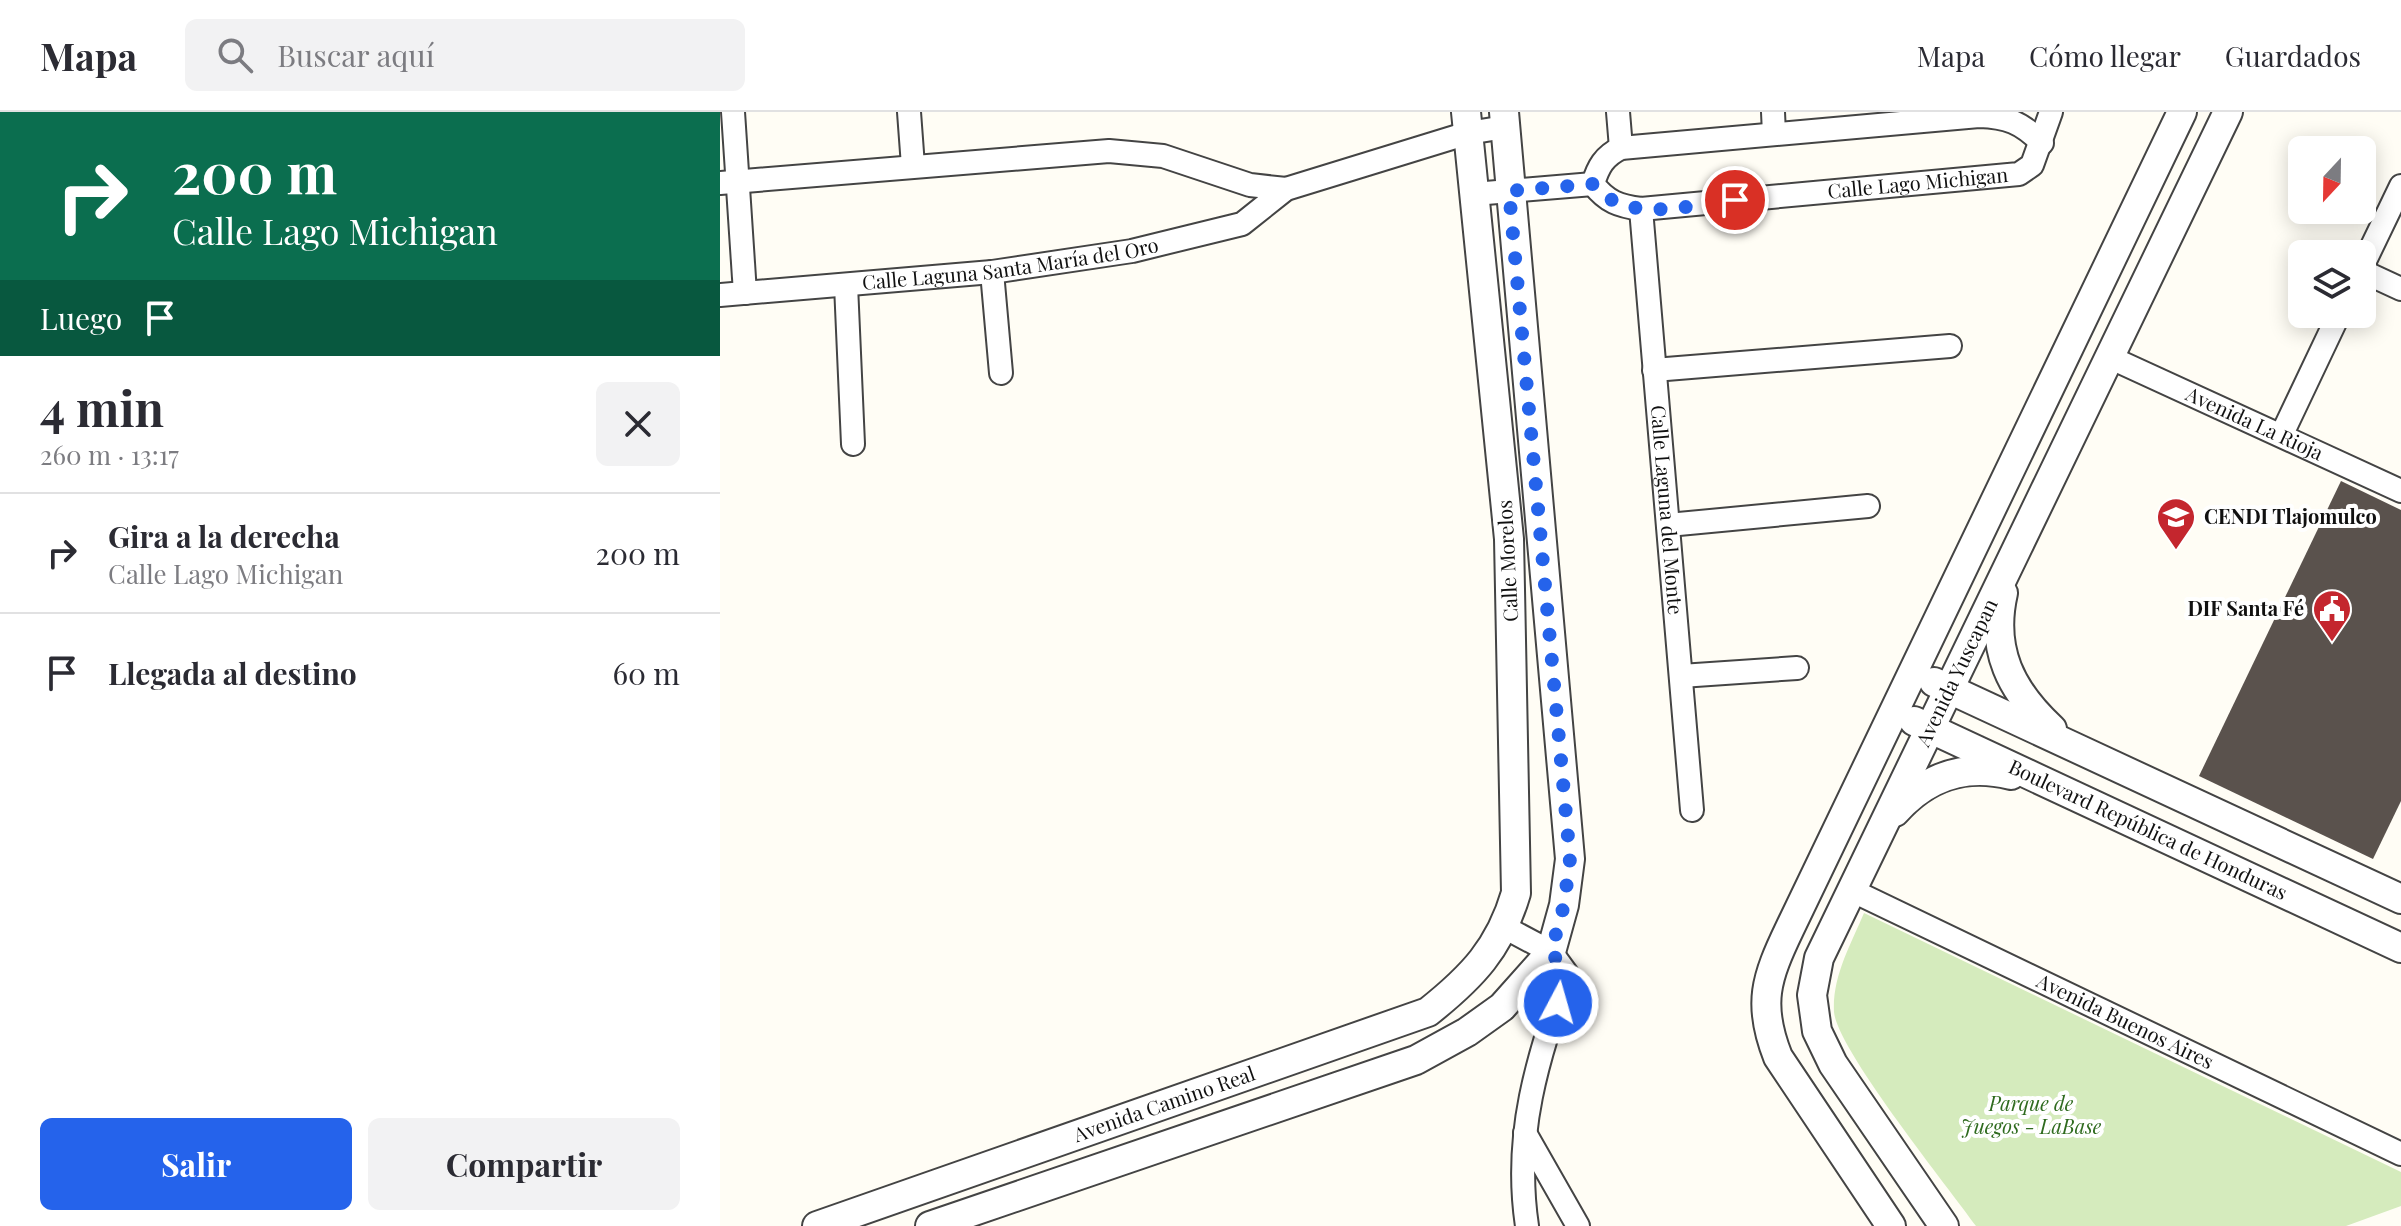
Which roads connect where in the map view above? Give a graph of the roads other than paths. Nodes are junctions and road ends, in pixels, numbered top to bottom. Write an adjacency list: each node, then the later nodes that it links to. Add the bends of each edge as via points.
1 (733, 112): 14 (street)
2 (909, 112): 13 (street)
3 (1618, 112): 12 (street)
4 (2051, 112): 11 (street)
5 (2182, 112): 42 (street, Avenida Yuscapan)
6 (2228, 112): 30 (street, Avenida Yuscapan)
7 (1929, 116): 10 (street); 11 (street, via 2007,117)
8 (1504, 120): 9 (street, Calle Laguna Santa María del Oro); 18 (street, Calle Morelos)
9 (1467, 122): 17 (street, Calle Laguna Santa María del Oro); 19 (street, Calle Morelos)
10 (1774, 123): 12 (street)
11 (2042, 143): 20 (street, Calle Lago Michigan, via 2032,165 2019,174)
12 (1621, 148): 15 (street, via 1608,154)
13 (913, 166): 14 (street, Calle Laguna Santa María del Oro); 17 (street, Calle Laguna Santa María del Oro, via 1109,151 1187,162 1250,185)
14 (727, 182): 26 (street)
15 (1593, 184): 18 (street); 20 (street, Calle Lago Michigan, via 1618,206)
16 (2401, 186): 21 (street)
17 (1286, 189): 22 (street, Calle Laguna Santa María del Oro, via 1242,224 1132,251)
18 (1509, 191): 19 (street); 40 (street, Calle Morelos)
19 (1474, 194): 39 (street, Calle Morelos, via 1509,539)
20 (1641, 209): 31 (street, Calle Laguna del Monte)
21 (2376, 240)
22 (992, 272): 24 (street, Calle Laguna Santa María del Oro); 32 (street)
23 (2376, 276): 25 (street)
24 (846, 285): 26 (street, Calle Laguna Santa María del Oro); 34 (street)
25 (2401, 289)
26 (745, 293): 27 (street, Calle Laguna Santa María del Oro)
27 (720, 295)
28 (2332, 328): 33 (street)
29 (1950, 346): 31 (street)
30 (2109, 357): 33 (street, Avenida La Rioja); 38 (street, Avenida Yuscapan)
31 (1654, 370): 37 (street, Calle Laguna del Monte)
32 (1001, 373)
33 (2282, 434): 35 (street, Avenida La Rioja)
34 (853, 444)
35 (2401, 491)
36 (1868, 506): 37 (street)
37 (1668, 525): 43 (street, Calle Laguna del Monte)
38 (2009, 563): 44 (street, Avenida Yuscapan); 47 (street, via 1998,616 2006,672 2032,710)
39 (1511, 613): 40 (street); 53 (street, Calle Morelos, via 1516,893)
40 (1550, 613): 55 (street, Calle Morelos, via 1570,859)
41 (1797, 668): 43 (street)
42 (1914, 672): 44 (street); 45 (street, Avenida Yuscapan)
43 (1681, 676): 49 (street, Calle Laguna del Monte)
44 (1948, 688): 46 (street, Avenida Yuscapan); 47 (street)
45 (1895, 712): 46 (street, Boulevard República de Honduras); 64 (street, Avenida Yuscapan, via 1774,963 1765,994 1766,1027 1778,1057)
46 (1929, 728): 48 (street, Boulevard República de Honduras); 50 (street, Avenida Yuscapan)
47 (2068, 743): 52 (street)
48 (2050, 785): 50 (street, via 1992,770 1961,771 1932,779 1912,792); 54 (street, Boulevard República de Honduras)
49 (1692, 810)
50 (1881, 827): 51 (street, Avenida Yuscapan)
51 (1851, 890): 57 (street, Avenida Buenos Aires); 65 (street, Avenida Yuscapan, via 1819,958 1812,995 1817,1031 1833,1064)
52 (2401, 899)
53 (1499, 938): 55 (street); 58 (street, Avenida Camino Real, via 1457,989 1428,1012)
54 (2401, 948)
55 (1551, 952): 56 (street, via 1567,974 1540,1050); 59 (street, Avenida Camino Real, via 1502,1007 1416,1060)
56 (1524, 1131): 62 (street); 63 (street)
57 (2401, 1154)
58 (947, 1181): 59 (street); 60 (street, Avenida Camino Real)
59 (962, 1215): 61 (street, Avenida Camino Real)
60 (817, 1226)
61 (930, 1226)
62 (1527, 1226)
63 (1578, 1226)
64 (1891, 1226)
65 (1944, 1226)

